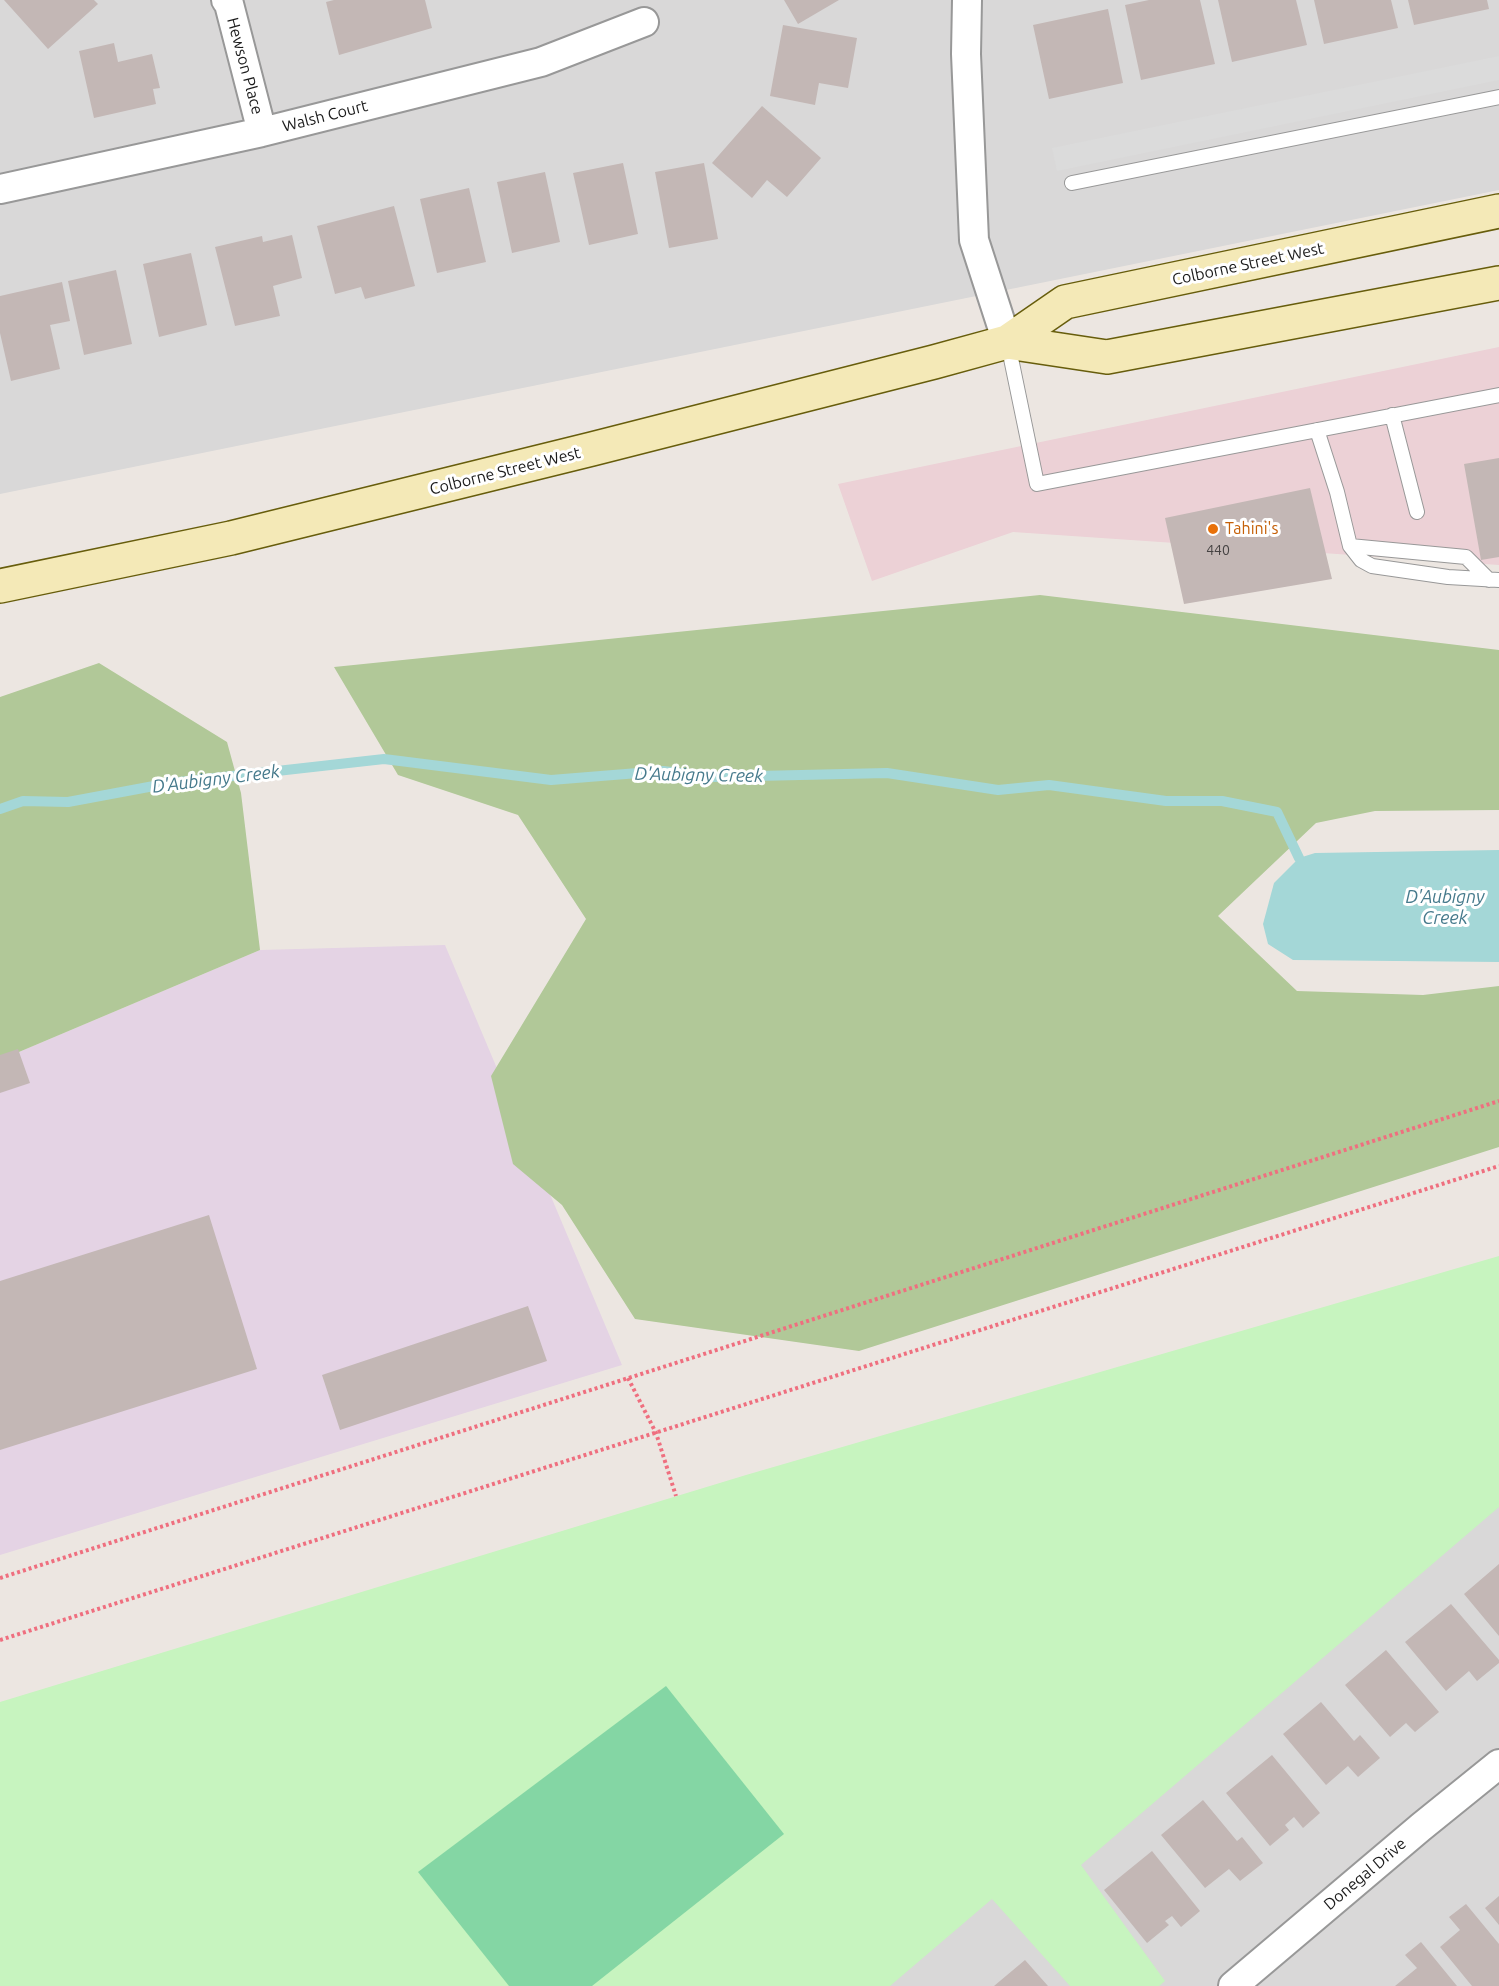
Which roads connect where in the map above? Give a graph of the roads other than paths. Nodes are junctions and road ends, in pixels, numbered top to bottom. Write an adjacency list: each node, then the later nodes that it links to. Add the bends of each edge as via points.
1 (226, 0): 5 (street, Hewson Place)
2 (967, 0): 10 (street, via 974,240)
3 (644, 22): 5 (street, Walsh Court, via 541,62)
4 (1499, 97): 6 (lane)
5 (262, 132): 7 (street, Walsh Court)
6 (1072, 183)
7 (0, 189)
8 (1499, 211): 10 (main road, Colborne Street West, via 1065,302)
9 (1499, 283): 10 (main road, Colborne Street West, via 1107,357)
10 (1007, 342): 13 (lane, via 1037,484); 17 (main road, Colborne Street West, via 231,538)
11 (1499, 395): 12 (lane)
12 (1392, 416): 13 (lane); 14 (lane)
13 (1317, 430): 15 (lane)
14 (1417, 512)
15 (1350, 546): 16 (lane, via 1466,557); 16 (lane, via 1372,566)
16 (1494, 580)
17 (0, 586)
18 (1499, 1764): 19 (street, Donegal Drive)
19 (1233, 1986)

